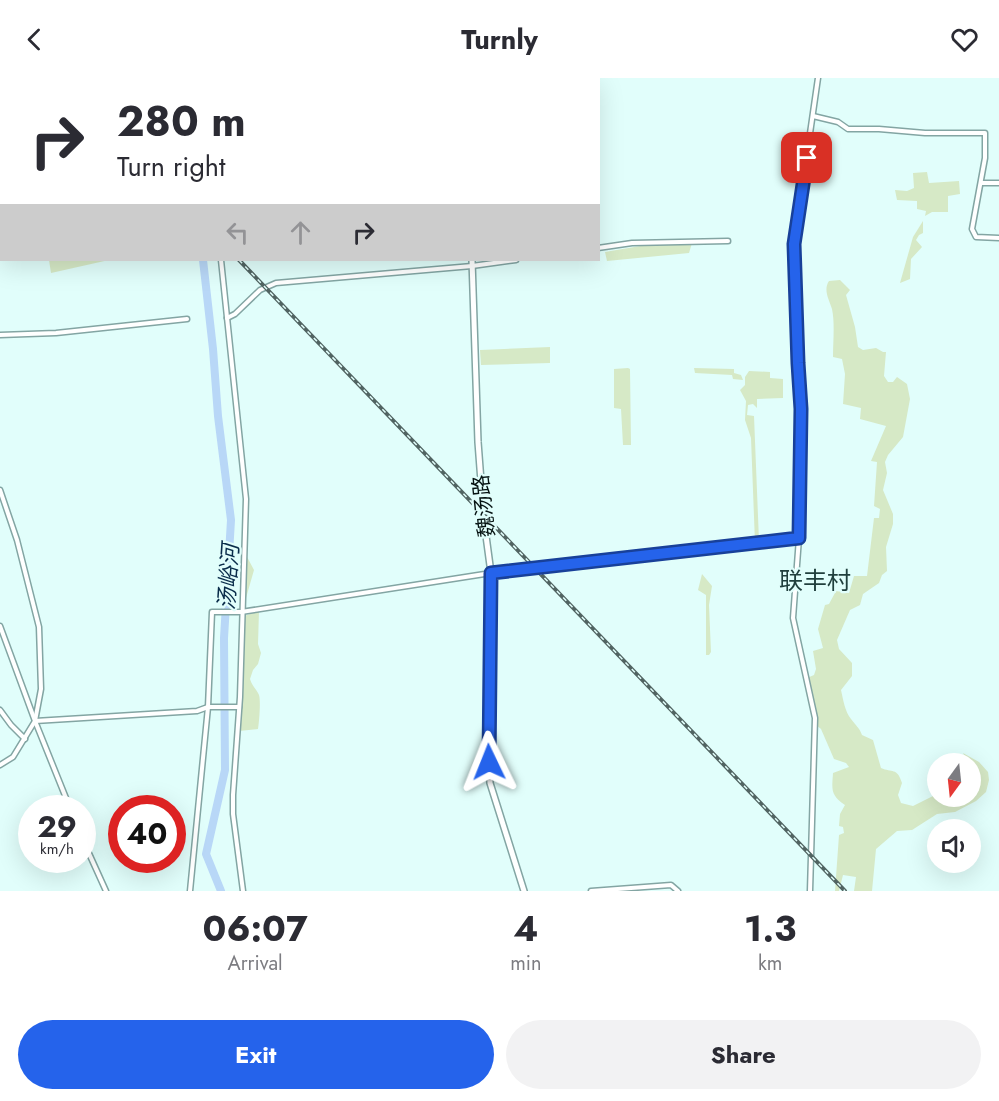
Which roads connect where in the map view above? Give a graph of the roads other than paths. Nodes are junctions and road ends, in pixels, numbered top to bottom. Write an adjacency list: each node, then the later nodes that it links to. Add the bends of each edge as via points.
1 (818, 78): 2 (street)
2 (813, 116): 3 (street, via 838,122 848,129 985,133); 15 (street, via 794,244 801,409)
3 (981, 183): 4 (street); 5 (street, via 972,229 976,237)
4 (999, 183)
5 (999, 238)
6 (728, 242): 7 (street, via 632,243)
7 (600, 248)
8 (221, 261): 11 (street)
9 (501, 261): 10 (street)
10 (472, 263): 11 (street, via 276,283 260,290); 16 (street, 魏汤路, via 478,442)
11 (227, 318): 17 (street, via 246,499)
12 (187, 319): 13 (street)
13 (0, 335)
14 (0, 490): 22 (street, via 39,627 41,689)
15 (799, 538): 16 (street); 33 (street, via 793,618 815,718)
16 (491, 573): 17 (street); 30 (street, 魏汤路, via 490,783)
17 (239, 612): 19 (street, via 212,612); 20 (street)
18 (0, 626): 22 (street)
19 (208, 707): 20 (street); 22 (street, via 197,711); 28 (street)
20 (239, 707): 29 (street, via 233,814)
21 (0, 710): 23 (street)
22 (35, 722): 23 (street); 25 (street)
23 (25, 739): 24 (street, via 13,757)
24 (0, 765)
25 (65, 795)
26 (96, 869): 27 (street)
27 (106, 891)
28 (190, 891)
29 (243, 891)
30 (524, 891)
31 (591, 891): 32 (street, via 671,885)
32 (678, 891)
33 (810, 891)

